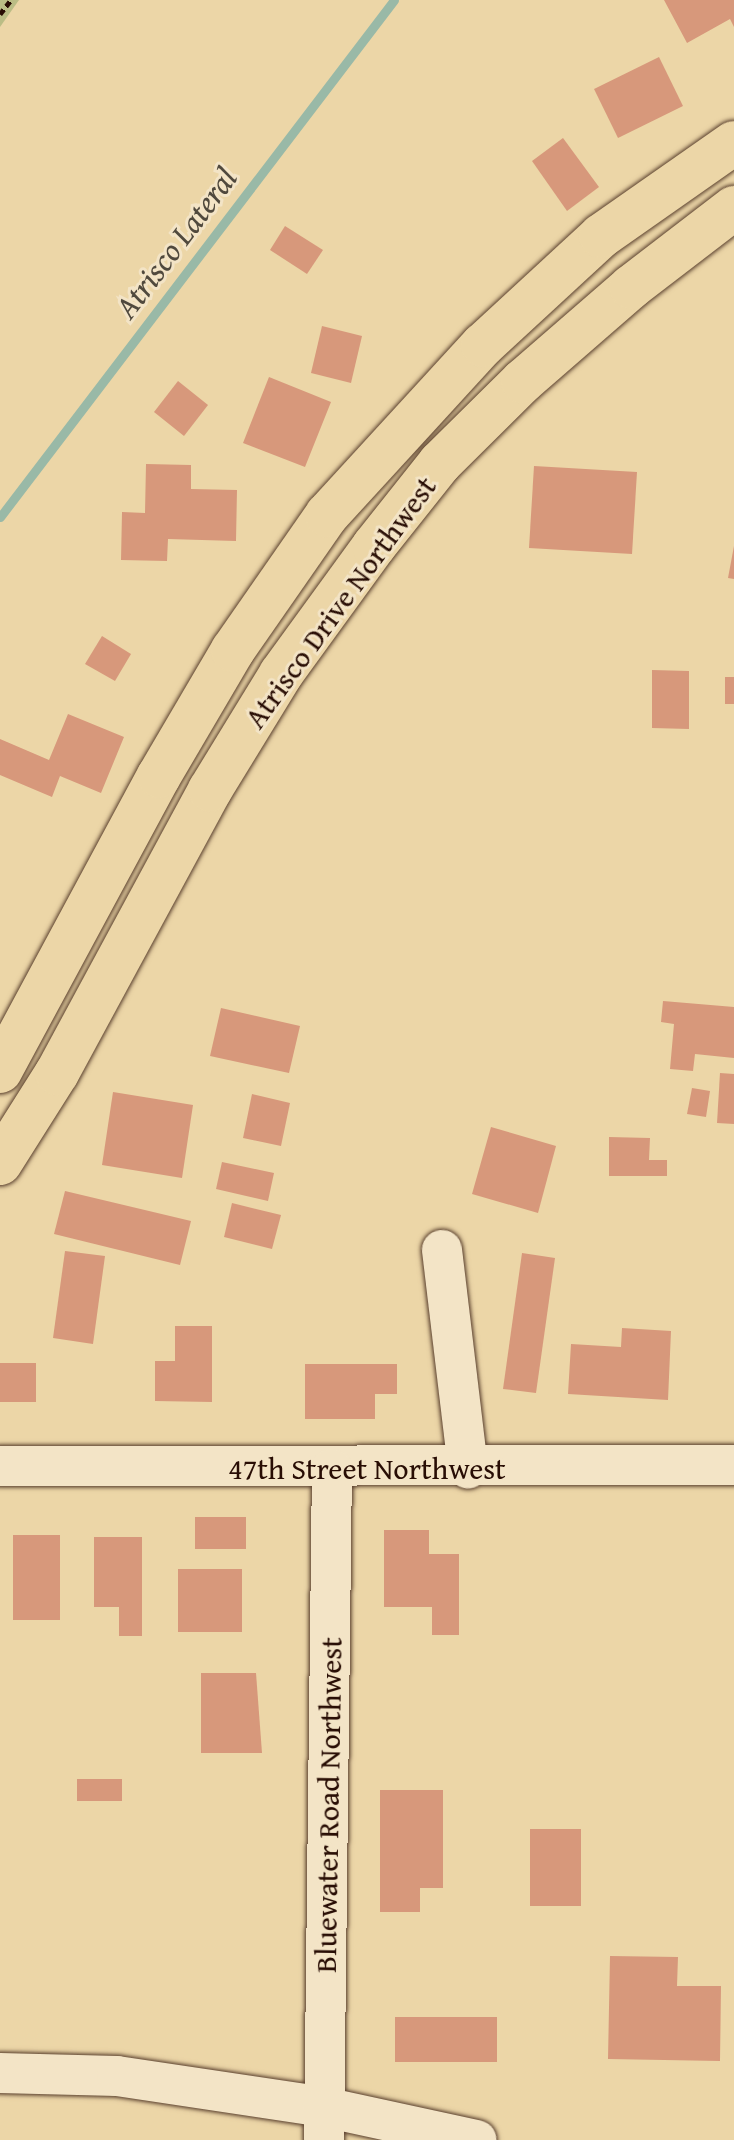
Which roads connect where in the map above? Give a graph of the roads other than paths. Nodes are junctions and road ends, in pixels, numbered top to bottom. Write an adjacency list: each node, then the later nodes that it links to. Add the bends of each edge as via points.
1 (734, 143): 3 (main road, Atrisco Drive Northwest, via 601,236 483,345 327,515 233,650)
2 (734, 208): 4 (main road, Atrisco Drive Northwest, via 631,287 523,381 440,463 374,546 281,674 210,790 57,1073)
3 (0, 1071)
4 (0, 1163)
5 (442, 1250): 8 (street)
6 (734, 1465): 8 (street, 47th Street Northwest)
7 (0, 1466): 9 (street, 47th Street Northwest)
8 (468, 1468): 9 (street, 47th Street Northwest)
9 (332, 1469): 11 (street, Bluewater Road Northwest)
10 (0, 2073): 11 (street, via 117,2076)
11 (324, 2123): 12 (street)
12 (476, 2140)

